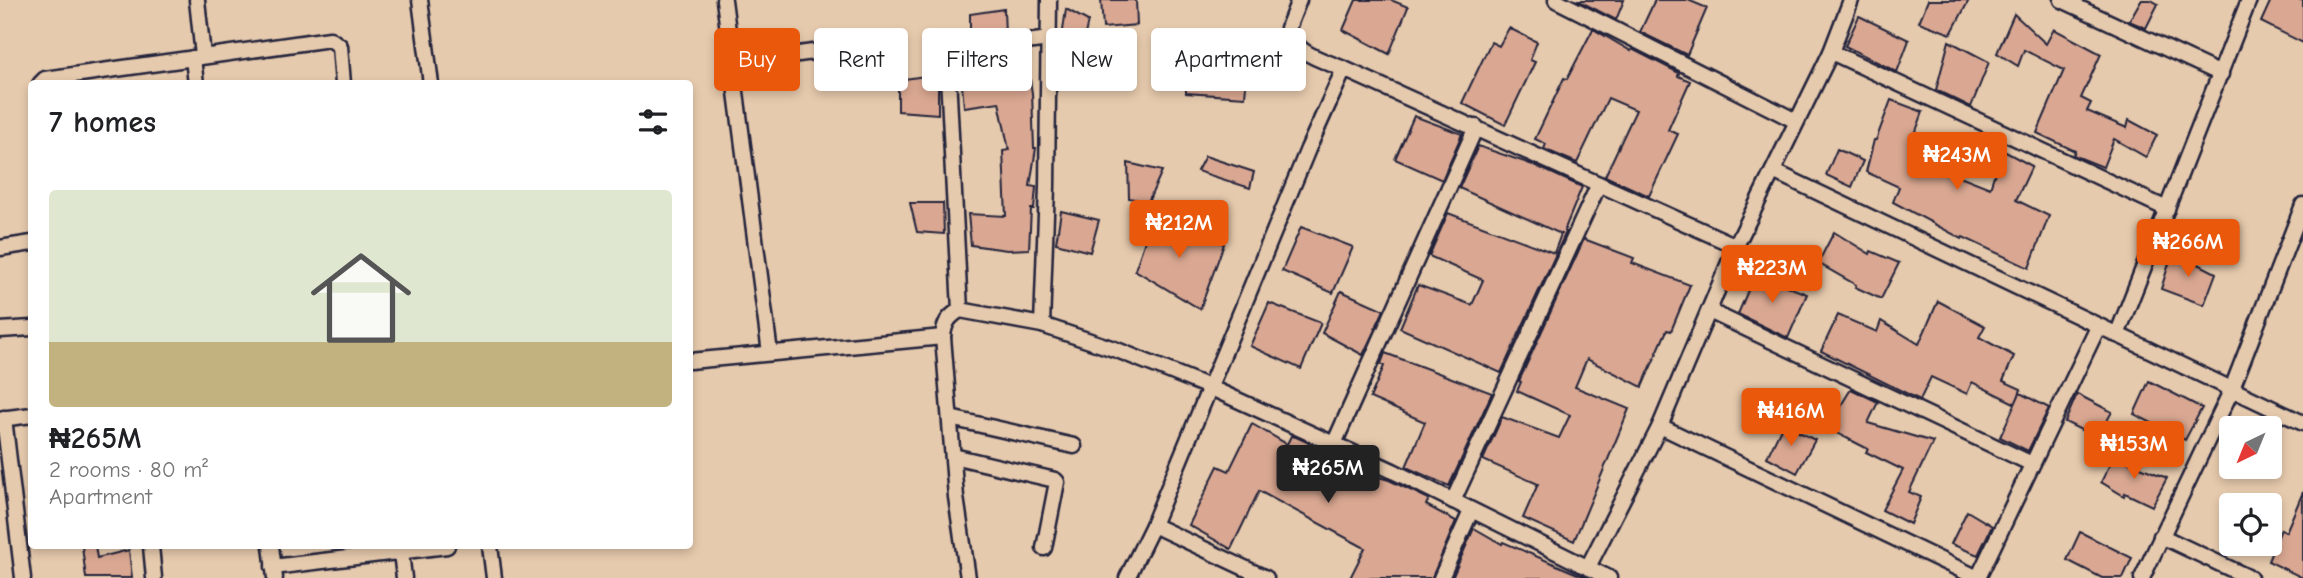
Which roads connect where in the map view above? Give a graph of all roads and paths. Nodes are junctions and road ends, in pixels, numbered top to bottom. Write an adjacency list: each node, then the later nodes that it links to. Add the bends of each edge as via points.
1 (197, 0): 16 (street)
2 (420, 0): 22 (street)
3 (724, 0): 10 (street)
4 (1049, 0): 11 (street)
5 (1299, 0): 12 (street)
6 (1556, 0): 25 (street)
7 (1851, 0): 14 (street)
8 (2062, 0): 18 (street)
9 (2249, 0): 18 (street)
10 (728, 28)
11 (1049, 28)
12 (1288, 28)
13 (1046, 39): 34 (street, via 947,56)
14 (1831, 52): 25 (street); 30 (street)
15 (1306, 53): 17 (street)
16 (198, 57): 19 (street); 20 (street); 21 (street, via 330,39 340,46)
17 (1345, 69): 26 (street); 44 (street)
18 (2221, 74): 30 (street)
19 (44, 80)
20 (196, 80)
21 (344, 80)
22 (430, 80)
23 (737, 91): 42 (street)
24 (1048, 91): 36 (street)
25 (1796, 121): 27 (street)
26 (1476, 127): 28 (street); 51 (street)
27 (1773, 171): 32 (street); 37 (street)
28 (1599, 184): 32 (street); 55 (street)
29 (2303, 205): 45 (street)
30 (2167, 209): 40 (street)
31 (28, 244): 33 (street)
32 (1736, 246): 35 (street)
33 (0, 248)
34 (960, 310): 36 (street); 41 (street, via 950,316)
35 (1709, 311): 50 (street); 54 (street)
36 (1042, 326): 44 (street)
37 (2098, 327): 40 (street); 54 (street)
38 (28, 328): 39 (street)
39 (0, 330)
40 (2117, 335): 45 (street)
41 (943, 337): 42 (street); 48 (street)
42 (770, 353): 43 (street)
43 (693, 361)
44 (1209, 387): 51 (street); 57 (street)
45 (2231, 391): 49 (street); 58 (street)
46 (28, 415): 47 (street)
47 (2, 418): 67 (street)
48 (950, 418): 52 (street); 53 (street)
49 (2303, 423)
50 (1660, 425): 54 (street, via 1978,578); 65 (street)
51 (1334, 444): 55 (street)
52 (1074, 446)
53 (953, 456): 59 (street, via 1057,482); 71 (street)
54 (2032, 464)
55 (1453, 501): 56 (street)
56 (1471, 511): 65 (street); 74 (street)
57 (1153, 525): 72 (street); 73 (street)
58 (2161, 536): 76 (street); 77 (street)
59 (1044, 548)
60 (151, 549): 68 (street)
61 (271, 549): 66 (street)
62 (424, 549): 64 (street)
63 (490, 549): 70 (street)
64 (401, 552): 66 (street); 69 (street)
65 (1588, 568): 75 (street)
66 (274, 573)
67 (23, 578)
68 (154, 578)
69 (404, 578)
70 (494, 578)
71 (968, 578)
72 (1127, 578)
73 (1266, 578)
74 (1441, 578)
75 (1609, 578)
76 (2142, 578)
77 (2250, 578)

